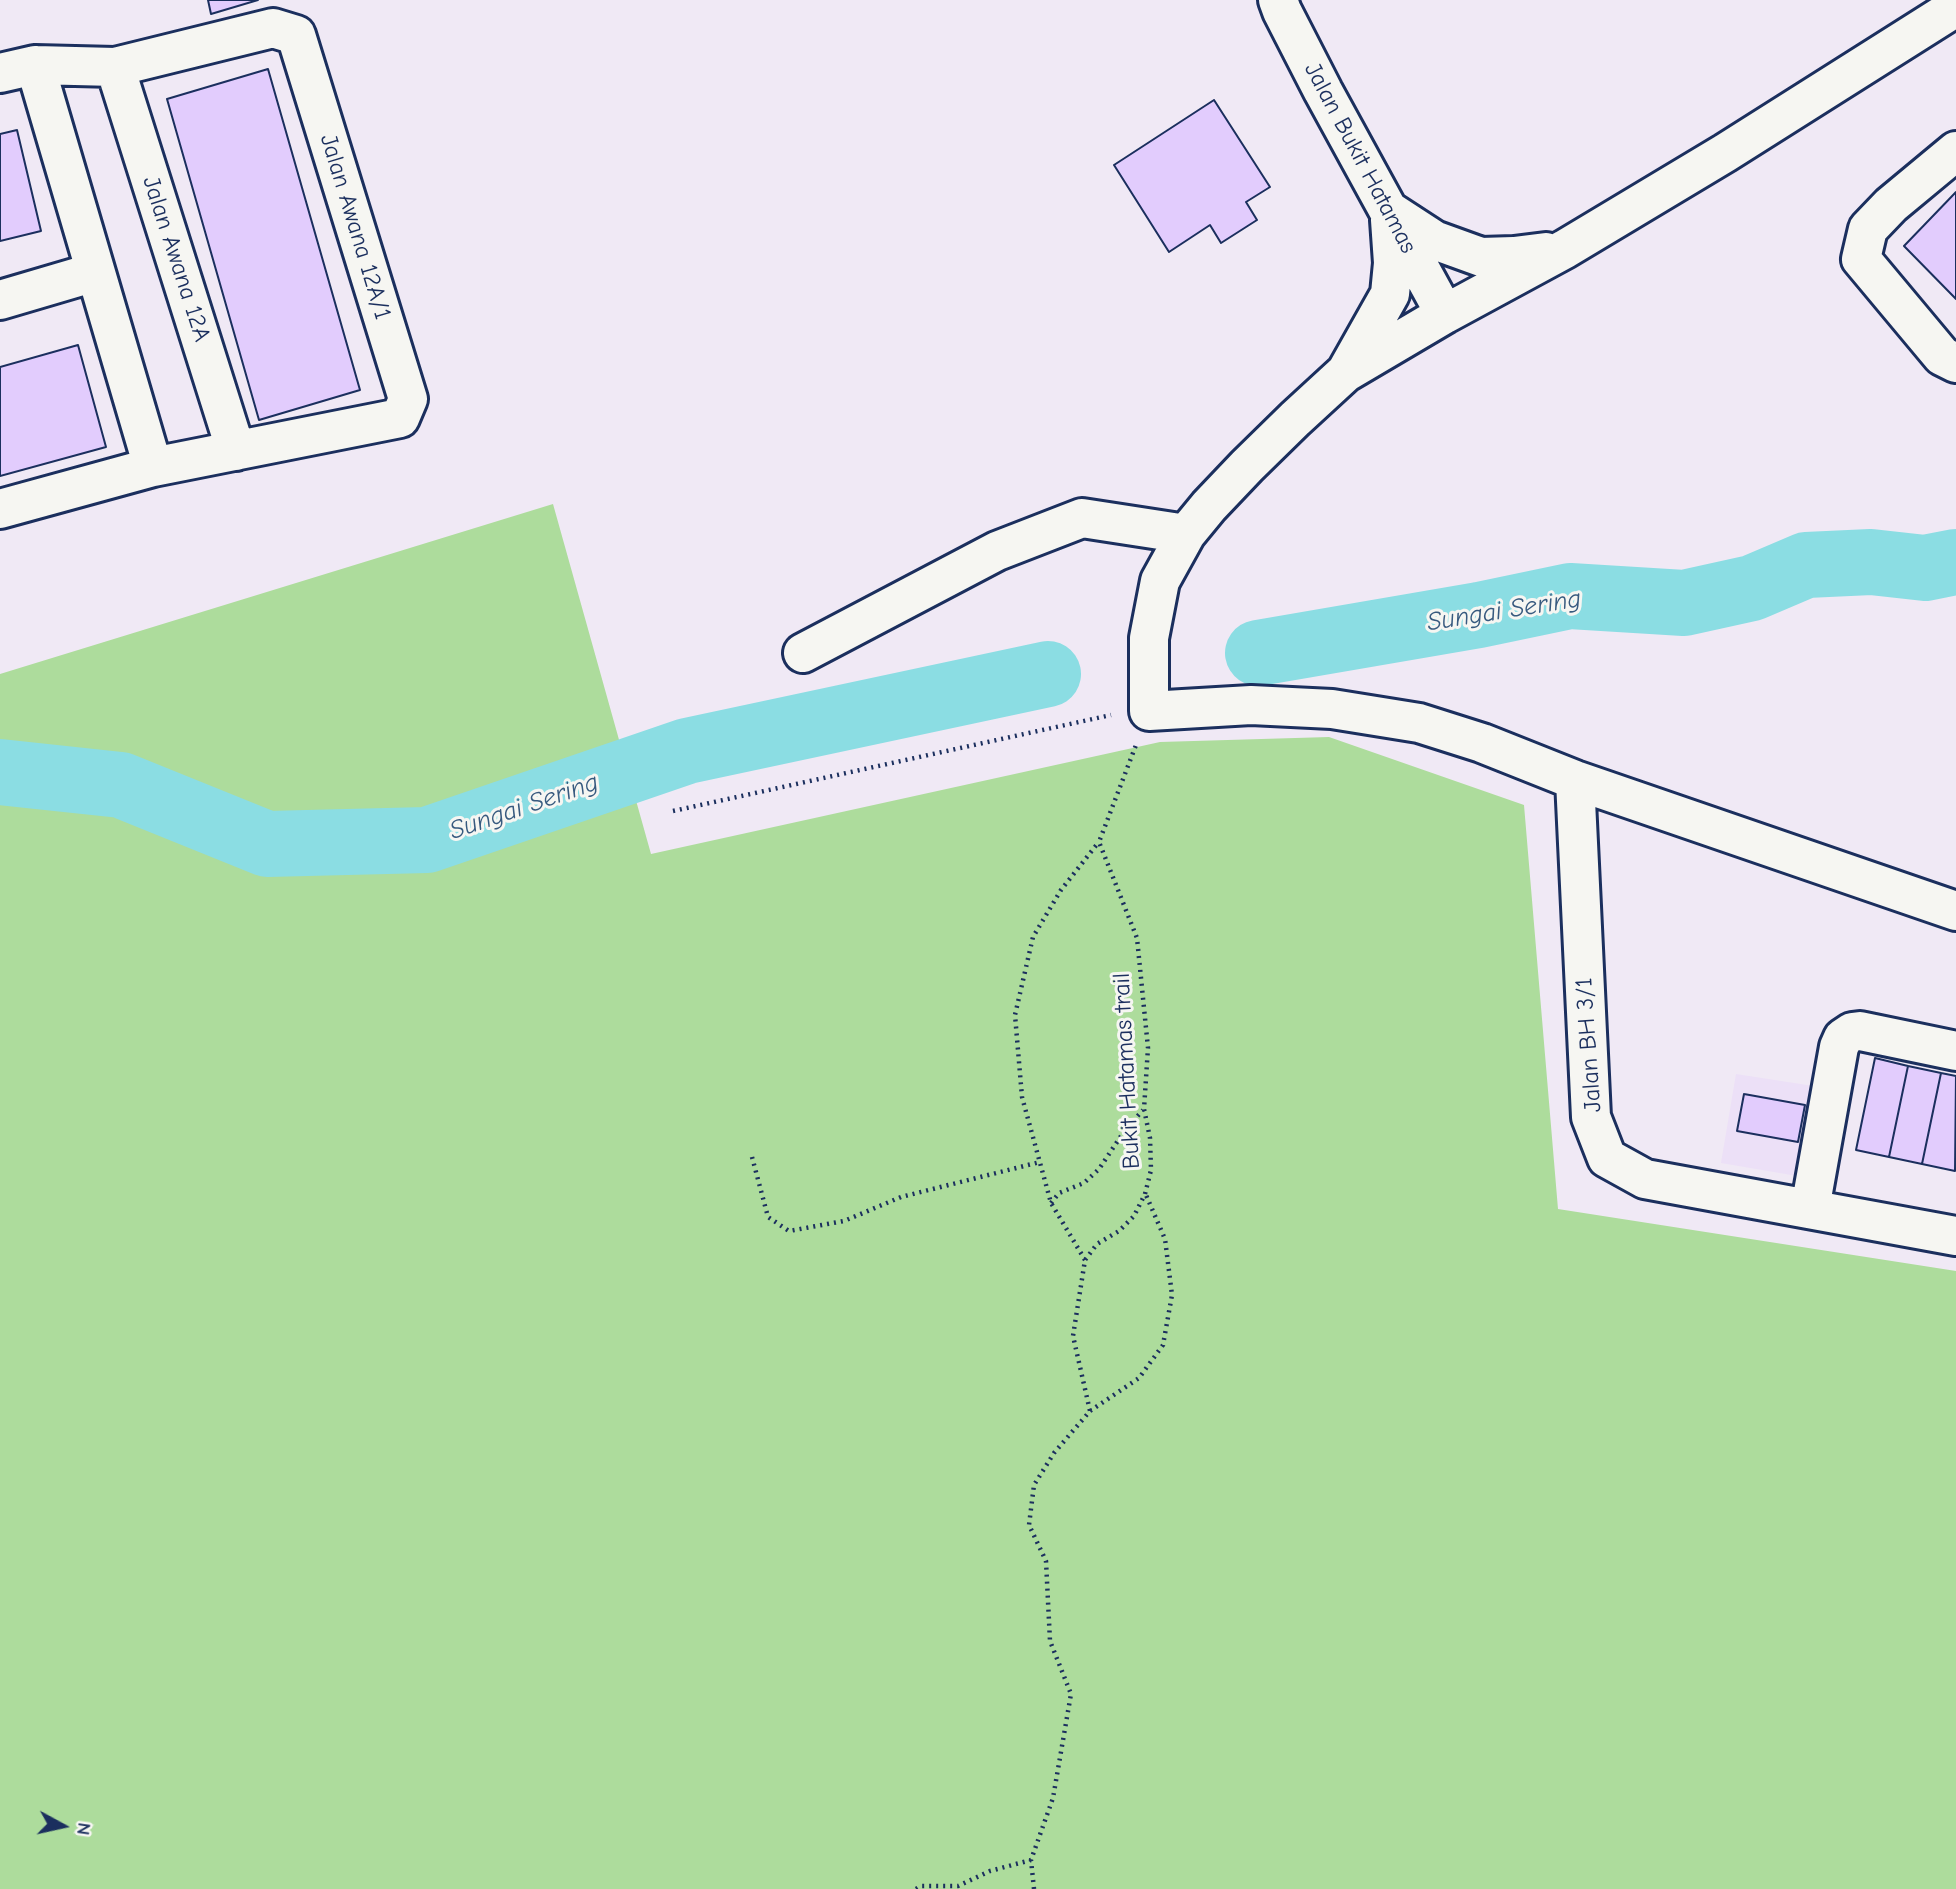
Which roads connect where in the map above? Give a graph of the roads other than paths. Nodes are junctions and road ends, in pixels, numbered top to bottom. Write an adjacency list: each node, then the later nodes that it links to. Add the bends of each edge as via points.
1 (1278, 0): 6 (street, Jalan Bukit Hatamas)
2 (1956, 7): 7 (street)
3 (115, 67): 4 (street); 13 (street, Jalan Awana 12A); 13 (street, Jalan Awana 12A/1, via 273,28 296,36 408,399 400,418)
4 (18, 69): 8 (street)
5 (1956, 151): 11 (street, via 1868,229 1861,259 1942,356)
6 (1389, 211): 7 (street, via 1434,240 1481,257); 10 (street, Jalan Bukit Hatamas); 12 (street, via 1390,294)
7 (1564, 249): 10 (street)
8 (95, 272): 9 (street); 14 (street)
9 (0, 300)
10 (1445, 314): 12 (street)
11 (1956, 363)
12 (1345, 373): 16 (street, via 1247,466)
13 (236, 451): 14 (street)
14 (153, 467): 15 (street)
15 (0, 509)
16 (1186, 534): 17 (street, via 1082,518 997,551); 18 (street, via 1160,581 1149,638 1149,711 1251,705 1332,709 1419,723)
17 (803, 653)
18 (1575, 780): 19 (street); 21 (street, Jalan BH 3/1, via 1591,1117 1606,1158 1645,1179)
19 (1956, 911)
20 (1956, 1051): 21 (street, via 1860,1031 1843,1038)
21 (1810, 1209): 22 (street, Jalan BH 3/1)
22 (1956, 1236)

